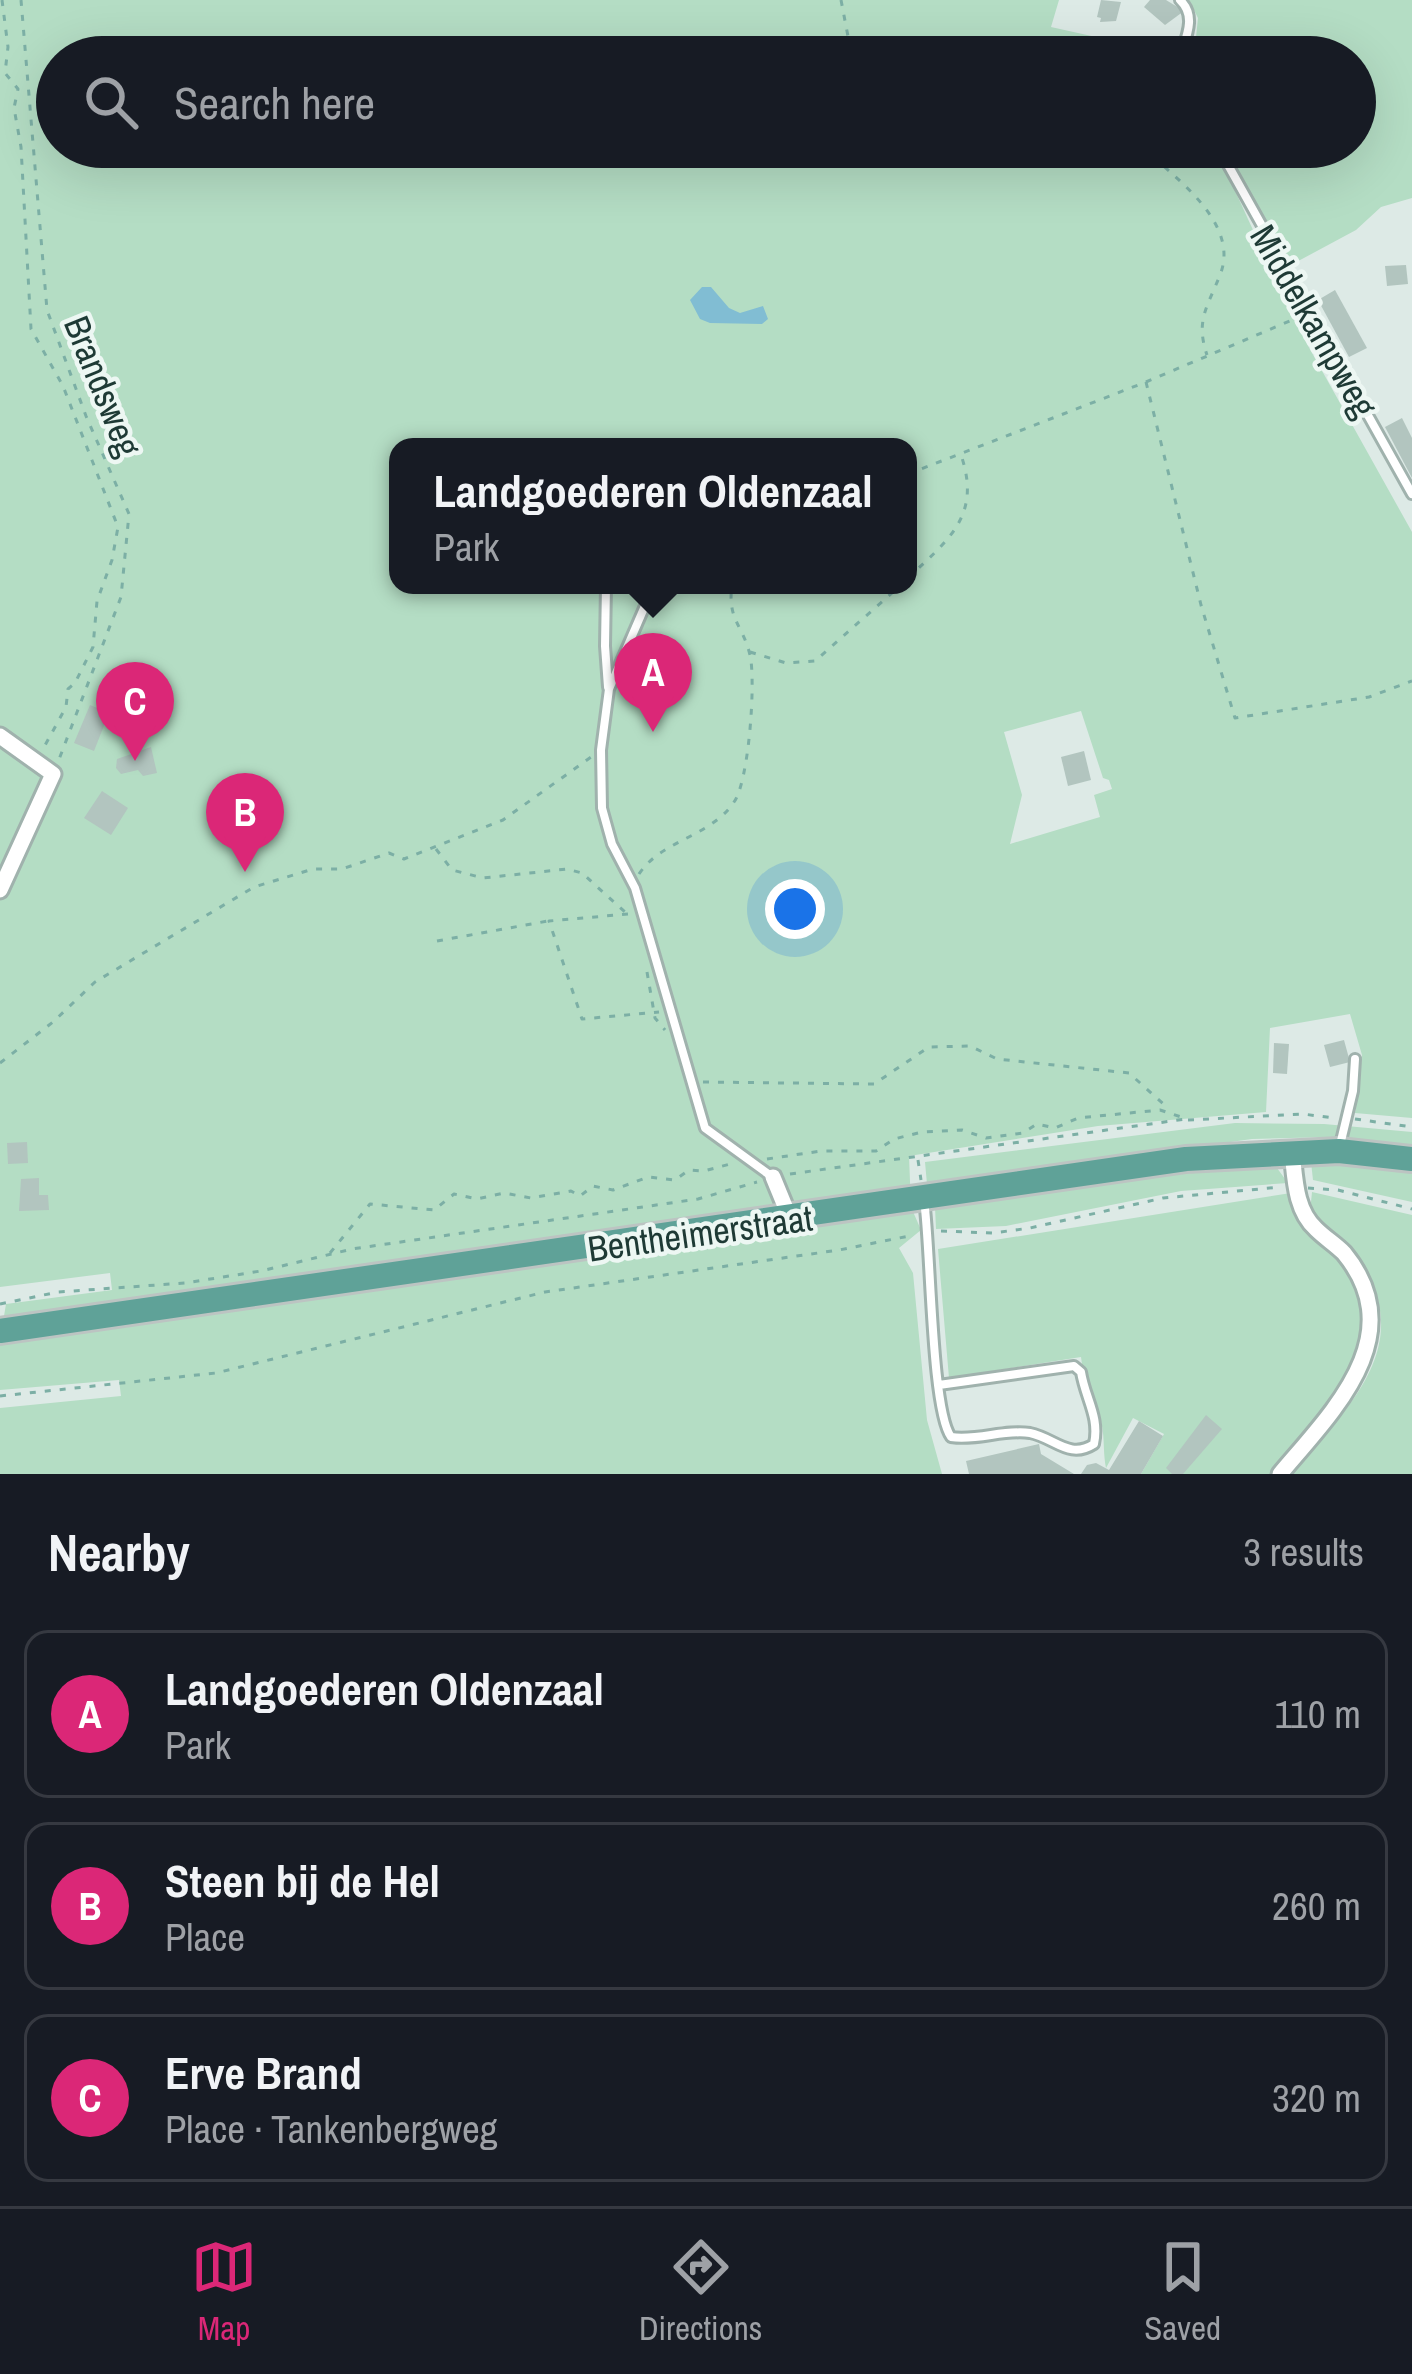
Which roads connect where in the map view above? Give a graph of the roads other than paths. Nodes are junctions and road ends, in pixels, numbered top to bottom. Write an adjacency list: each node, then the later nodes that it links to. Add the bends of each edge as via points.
1 (1180, 0): 2 (lane)
2 (1187, 36)
3 (1229, 168): 4 (lane, Middelkampweg)
4 (1412, 494)
5 (606, 594): 7 (lane, Bentheimerstraat)
6 (650, 594): 7 (lane, Bentheimerstraat)
7 (609, 689): 14 (lane, Bentheimerstraat, via 601,750 605,825 635,888 689,1082 705,1128)
8 (0, 736): 9 (street, via 52,774)
9 (0, 890)
10 (1354, 1058): 11 (lane)
11 (1339, 1151): 12 (main road, Bentheimerstraat); 13 (main road, Bentheimerstraat)
12 (1292, 1152): 15 (main road, Bentheimerstraat); 19 (street, via 1307,1220 1364,1284 1372,1338 1360,1378)
13 (1412, 1159)
14 (773, 1177): 16 (street, Bentheimerstraat)
15 (923, 1197): 16 (main road, Bentheimerstraat); 18 (lane)
16 (789, 1216): 17 (main road, Bentheimerstraat)
17 (0, 1331)
18 (939, 1384): 18 (lane, via 951,1438 1034,1433 1066,1450 1094,1444 1095,1414 1074,1366)
19 (1280, 1474)

